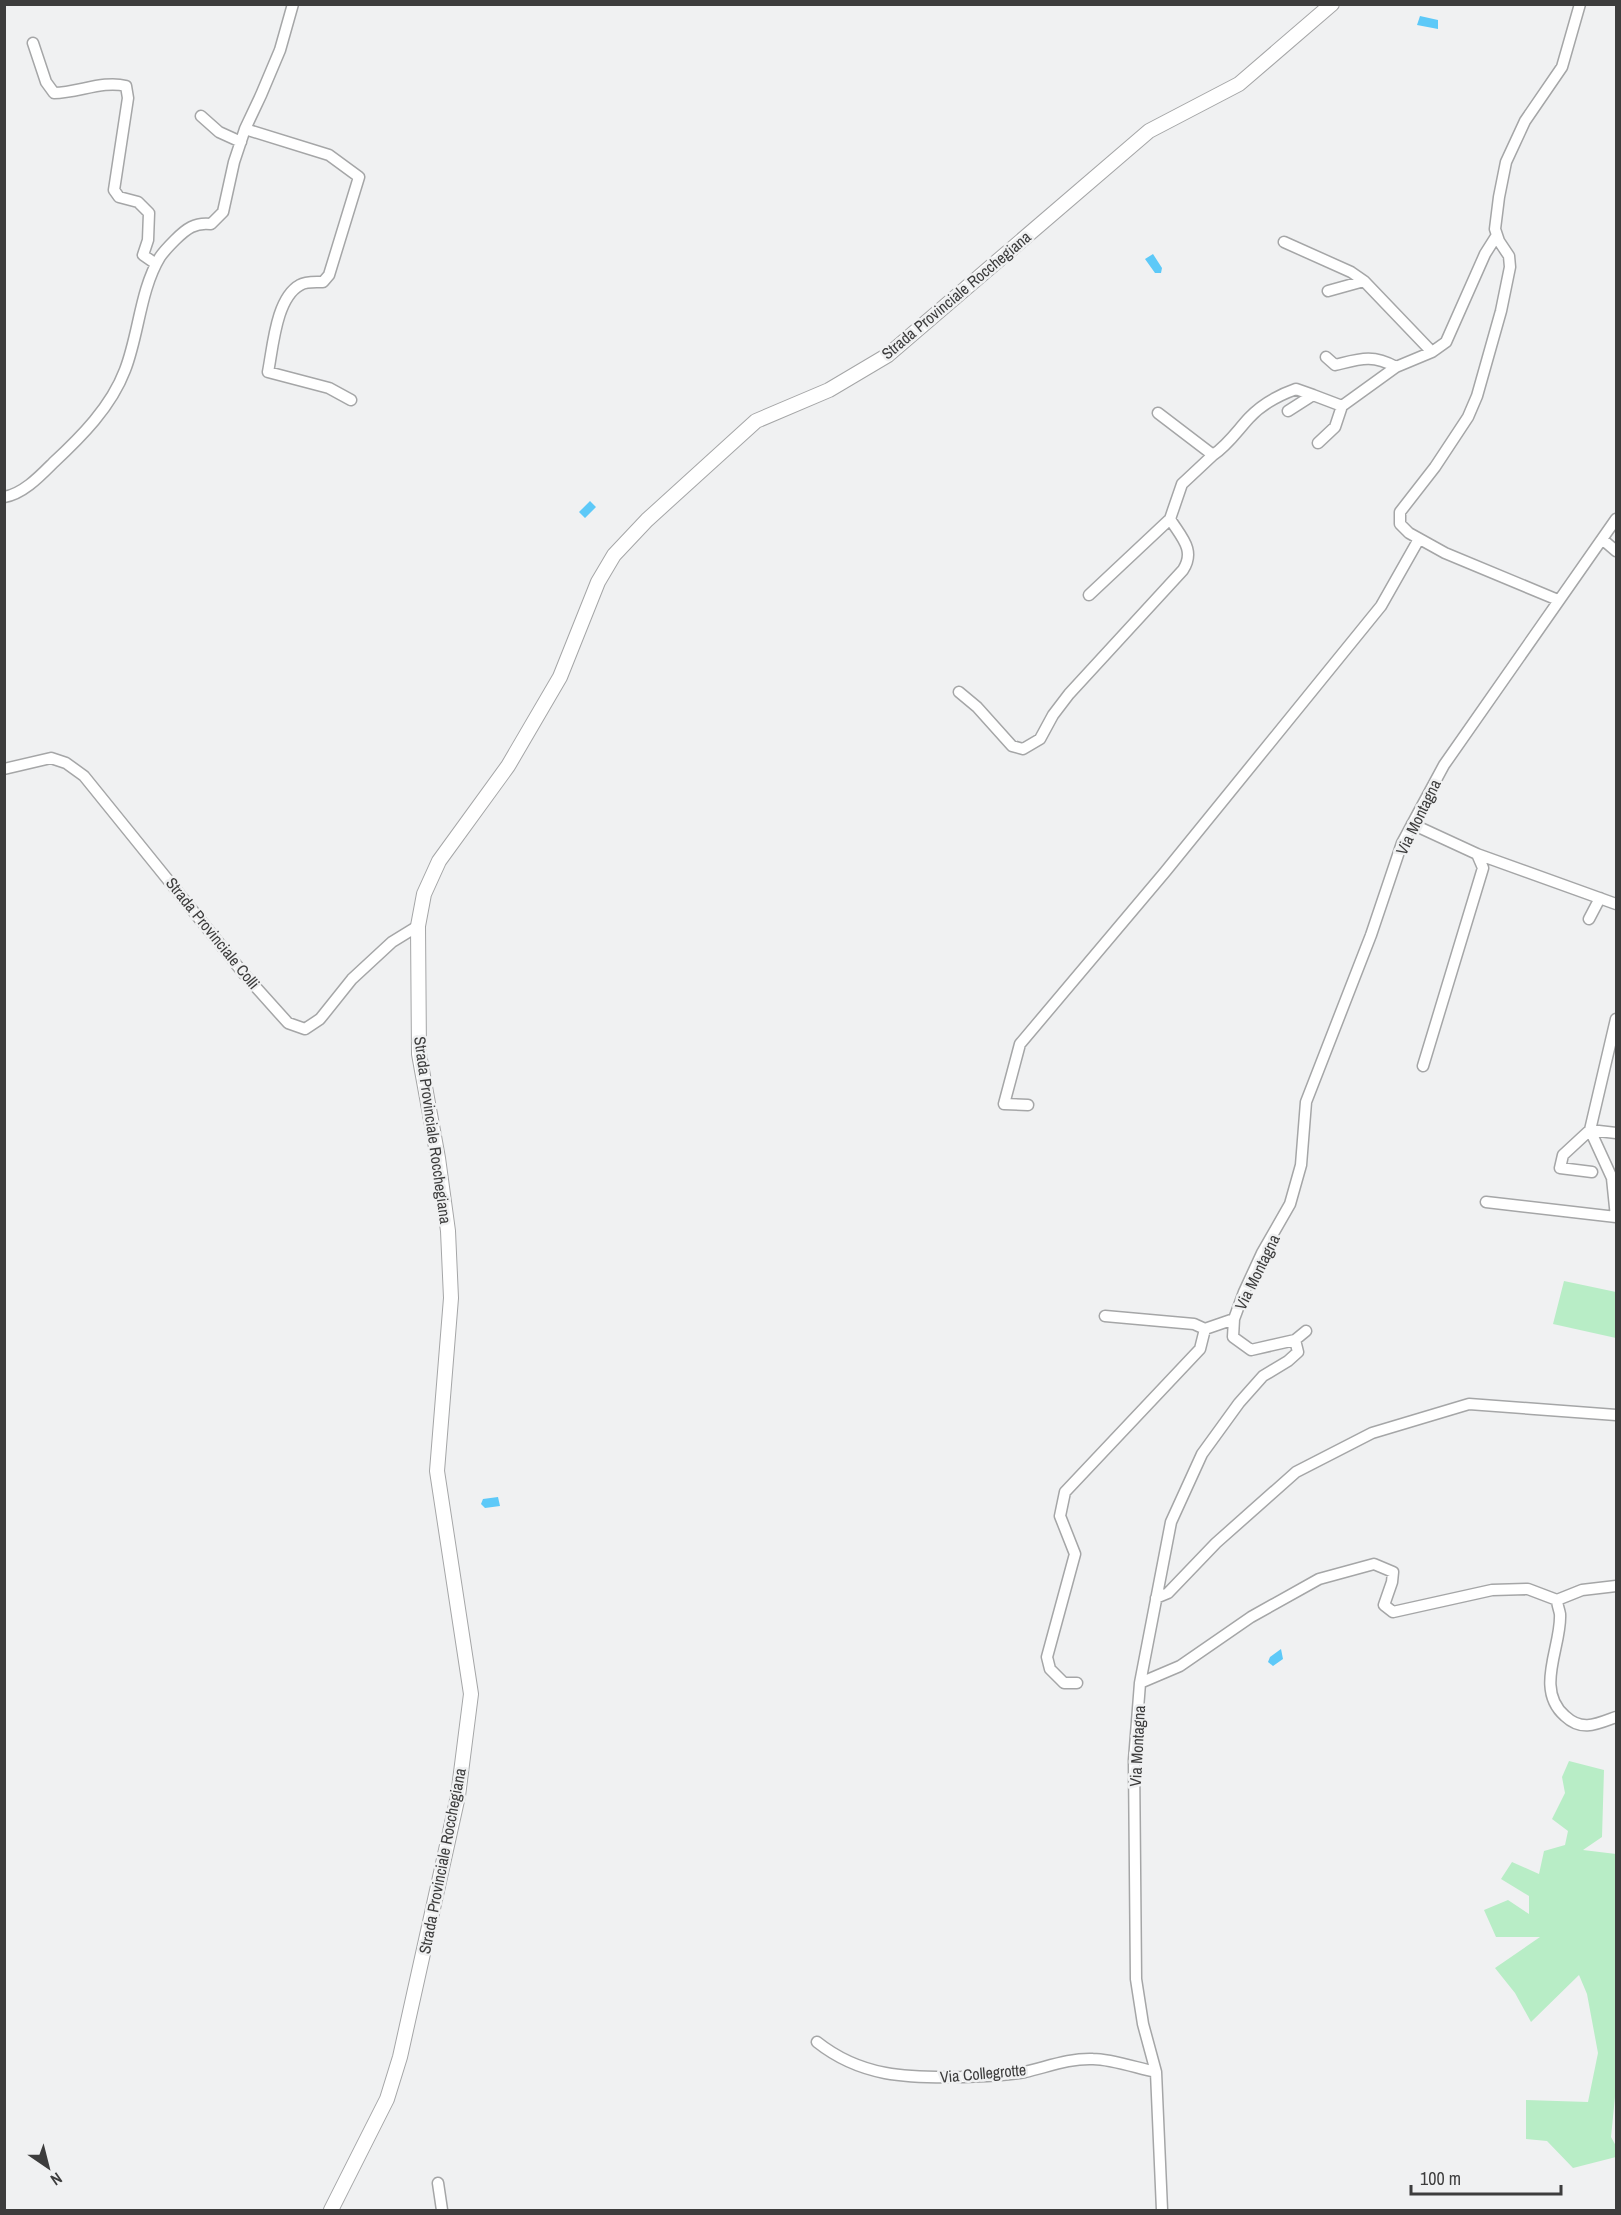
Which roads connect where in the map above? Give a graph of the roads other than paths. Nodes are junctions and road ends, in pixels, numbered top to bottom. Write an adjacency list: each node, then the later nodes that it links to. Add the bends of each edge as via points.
1 (293, 4): 6 (street, via 280,50)
2 (1332, 4): 38 (main road, Strada Provinciale Rocchegiana, via 1239,84 1149,131 888,355 830,390 756,421 647,520 614,555 598,582 560,677 508,766 439,861 424,894)
3 (1580, 4): 8 (street, via 1562,67 1525,121 1506,162 1498,197)
4 (33, 43): 10 (street, via 46,82 54,93 114,83 126,86 128,98 114,190 119,197 138,202 149,213 143,255)
5 (201, 116): 7 (street, via 219,132)
6 (245, 129): 7 (street); 17 (street, via 329,155 359,177 329,275 323,282 302,283 282,303 268,372 329,388)
7 (240, 142): 10 (street, via 223,212 211,224 186,228)
8 (1497, 235): 13 (street, via 1446,342); 26 (street, via 1509,256 1509,267 1478,396 1435,467 1400,513 1400,524)
9 (1284, 242): 11 (street)
10 (156, 264): 23 (street, via 125,371 104,410 36,479)
11 (1364, 281): 12 (street); 13 (street)
12 (1328, 291)
13 (1432, 352): 15 (street)
14 (1326, 357): 15 (street, via 1335,365 1367,357)
15 (1396, 367): 18 (street)
16 (1313, 395): 18 (street); 19 (street); 22 (street, via 1296,389 1279,395 1250,416)
17 (351, 400)
18 (1342, 406): 21 (street, via 1335,428)
19 (1288, 411)
20 (1158, 413): 22 (street)
21 (1318, 443)
22 (1214, 455): 24 (street, via 1182,484)
23 (4, 497)
24 (1170, 519): 29 (street); 31 (street, via 1189,551 1189,561 1069,694 1040,739 1023,749 1012,746 977,706)
25 (1617, 519): 27 (street, Via Montagna)
26 (1419, 539): 30 (street); 41 (street, via 1381,606 1020,1044 1004,1104)
27 (1602, 539): 28 (street); 30 (street, Via Montagna)
28 (1617, 551)
29 (1089, 595)
30 (1558, 600): 33 (street, Via Montagna, via 1444,765)
31 (959, 692)
32 (4, 768): 38 (street, Strada Provinciale Colli, via 51,758 84,776 288,1023 305,1029 320,1019 352,979 392,942)
33 (1412, 824): 34 (street); 48 (street, Via Montagna, via 1306,1102 1301,1165 1290,1204 1262,1253)
34 (1478, 854): 35 (street); 40 (street, via 1483,868)
35 (1600, 898): 36 (street); 37 (street)
36 (1617, 904)
37 (1589, 919)
38 (418, 926): 62 (main road, Strada Provinciale Rocchegiana, via 419,1054 448,1231 451,1298 437,1471 471,1694 458,1796 400,2057 387,2099)
39 (1617, 1019): 42 (street)
40 (1423, 1066)
41 (1028, 1105)
42 (1590, 1130): 43 (street); 44 (street, via 1563,1155 1560,1168); 46 (street, via 1612,1178)
43 (1617, 1133)
44 (1592, 1172)
45 (1486, 1202): 46 (street)
46 (1616, 1217)
47 (1105, 1316): 49 (street, via 1194,1324)
48 (1234, 1319): 49 (street); 51 (street, Via Montagna, via 1233,1337 1251,1350)
49 (1205, 1329): 56 (street, via 1200,1349 1065,1492 1060,1516 1075,1554 1047,1657 1050,1669 1064,1683)
50 (1306, 1331): 51 (street)
51 (1295, 1340): 54 (street, Via Montagna, via 1298,1352 1263,1377 1203,1454 1171,1522)
52 (1617, 1415): 54 (street, via 1469,1404 1372,1433 1296,1472 1216,1543 1168,1593)
53 (1617, 1586): 55 (street, via 1582,1590)
54 (1155, 1598): 57 (street, Via Montagna)
55 (1557, 1600): 57 (street, via 1528,1589 1492,1590 1394,1612 1383,1605 1393,1572 1374,1564 1319,1579 1251,1617 1180,1666); 58 (street, via 1560,1615 1550,1694 1562,1714 1576,1725 1594,1725)
56 (1077, 1683)
57 (1140, 1683): 60 (street, Via Montagna, via 1134,1760 1136,1979)
58 (1617, 1717)
59 (817, 2042): 60 (street, Via Collegrotte, via 833,2055 880,2073 929,2078 1023,2072 1093,2059)
60 (1156, 2072): 64 (street, Via Montagna)
61 (438, 2183): 63 (street)
62 (331, 2211)
63 (442, 2211)
64 (1162, 2211)

